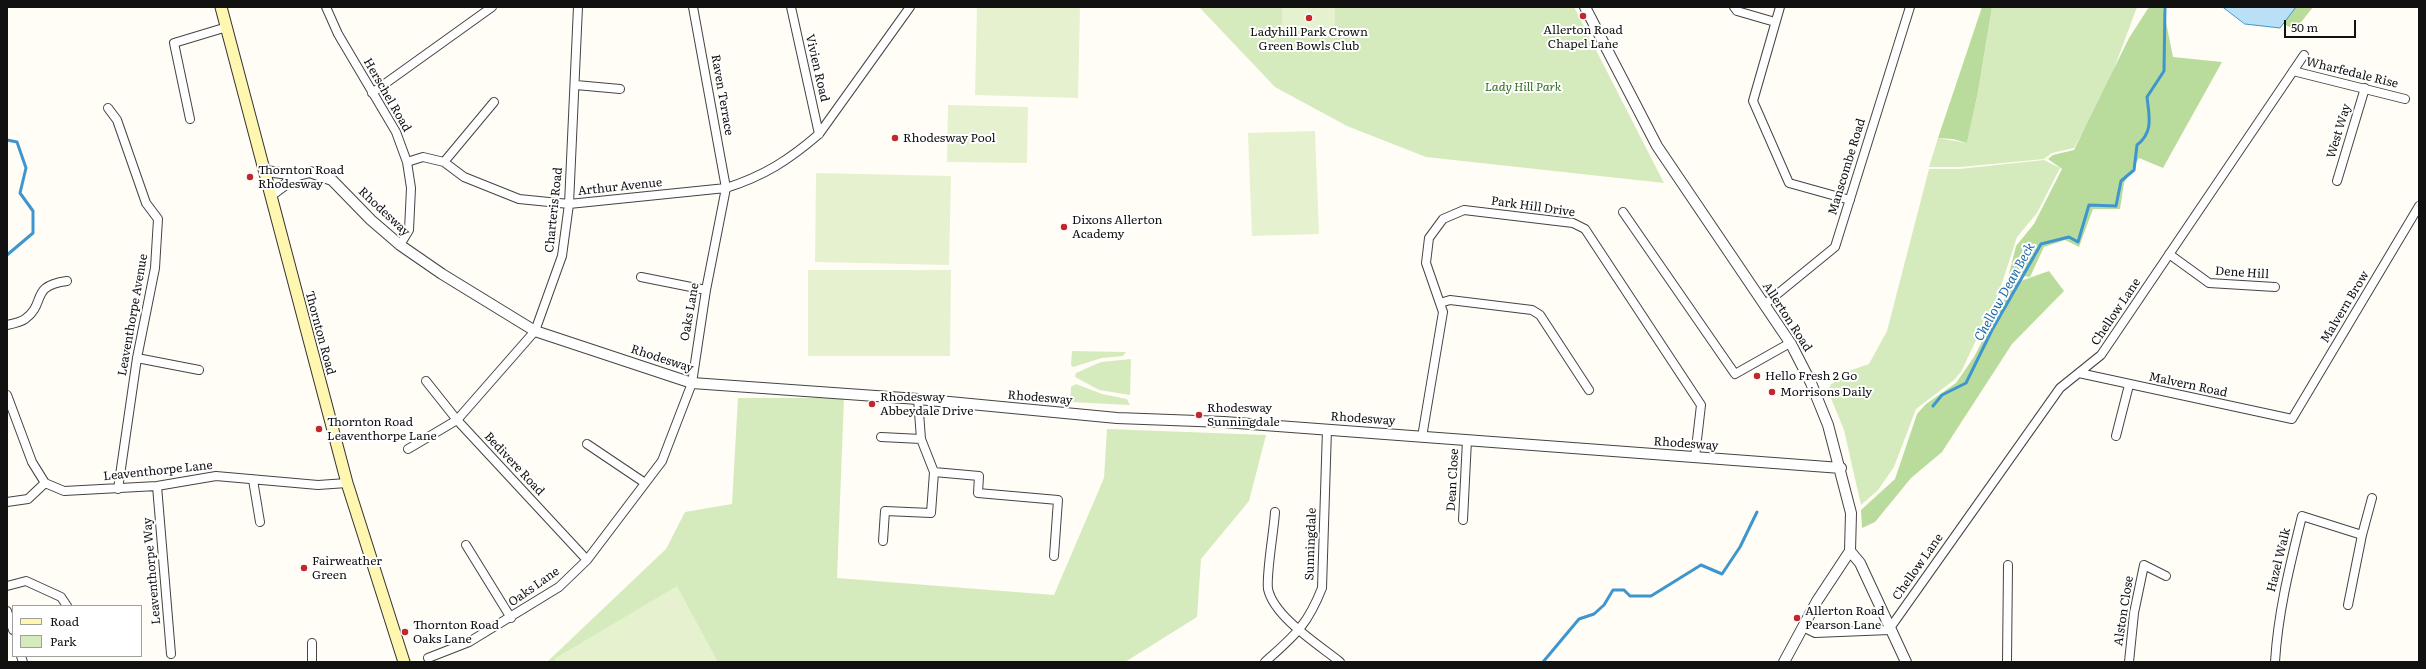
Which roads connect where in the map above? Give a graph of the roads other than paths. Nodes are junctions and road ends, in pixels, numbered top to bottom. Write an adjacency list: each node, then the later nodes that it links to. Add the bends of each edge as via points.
1 (221, 7): 13 (main road, Thornton Road)
2 (326, 7): 19 (street, Herschel Road, via 338,34)
3 (492, 7): 19 (street)
4 (578, 7): 16 (street, Charteris Road)
5 (694, 7): 30 (street, Raven Terrace)
6 (791, 7): 24 (street, Vivien Road)
7 (910, 7): 24 (street)
8 (1585, 7): 43 (street, Allerton Road, via 1657,146)
9 (1734, 7): 12 (street, via 1737,11)
10 (1780, 7): 12 (street)
11 (1910, 7): 32 (street, Manscombe Road)
12 (1776, 22): 32 (street, via 1753,101 1789,183)
13 (227, 27): 23 (street, via 174,43); 27 (main road, Thornton Road)
14 (2304, 55): 15 (street, Chellow Lane)
15 (2293, 70): 17 (street, Wharfedale Rise); 37 (street, Chellow Lane)
16 (576, 85): 18 (street); 33 (street, Charteris Road)
17 (2365, 88): 20 (street, Wharfedale Rise); 29 (street, West Way)
18 (620, 89)
19 (372, 93): 25 (street, Herschel Road, via 396,132)
20 (2406, 99)
21 (494, 102): 26 (street)
22 (108, 108): 47 (street, Leaventhorpe Avenue, via 117,120 146,203 158,219 155,268)
23 (190, 119)
24 (819, 134): 30 (street, via 774,168 755,179)
25 (407, 162): 26 (street, Arthur Avenue, via 423,157); 36 (street, Herschel Road, via 411,188 409,230)
26 (444, 162): 33 (street, Arthur Avenue, via 464,177 519,199)
27 (264, 172): 28 (street, Rhodesway); 31 (main road, Thornton Road)
28 (298, 175): 31 (street); 36 (street, Rhodesway, via 310,172 332,180)
29 (2337, 181)
30 (726, 188): 33 (street, Arthur Avenue); 41 (street, Oaks Lane)
31 (271, 195): 70 (main road, Thornton Road)
32 (1850, 200): 43 (street, Manscombe Road, via 1835,247)
33 (569, 204): 45 (street, Charteris Road, via 562,256)
34 (2419, 206): 56 (street, Malvern Brow)
35 (1623, 212): 46 (street, via 1735,374)
36 (400, 245): 45 (street, Rhodesway)
37 (2169, 254): 40 (street, Dene Hill, via 2209,283); 49 (street, Chellow Lane, via 2101,355)
38 (641, 277): 41 (street)
39 (67, 281): 44 (street, via 46,287 25,319)
40 (2275, 287)
41 (706, 290): 51 (street, Oaks Lane)
42 (1440, 303): 53 (street, via 1450,300 1532,310 1540,315); 61 (street, Park Hill Drive, via 1443,312); 66 (street, Park Hill Drive, via 1426,263 1429,238 1443,219 1464,210 1573,223 1585,229 1700,405)
43 (1764, 305): 46 (street, Allerton Road)
44 (7, 325)
45 (535, 331): 51 (street, Rhodesway); 57 (street, Charteris Road)
46 (1790, 343): 67 (street, Allerton Road, via 1811,383 1828,425)
47 (137, 358): 48 (street); 74 (street, Leaventhorpe Avenue)
48 (199, 370)
49 (2079, 373): 52 (street, Malvern Road); 95 (street, Chellow Lane, via 2060,388)
50 (426, 381): 57 (street, Bedivere Road)
51 (692, 382): 55 (street, Rhodesway); 71 (street, Oaks Lane, via 662,461)
52 (2129, 385): 56 (street, Malvern Road); 59 (street)
53 (1589, 390)
54 (7, 395): 72 (street, via 32,462)
55 (918, 399): 58 (street, Rhodesway, via 1110,417); 62 (street)
56 (2292, 419)
57 (457, 420): 65 (street, Charteris Road); 85 (street, Bedivere Road)
58 (1327, 429): 61 (street, Rhodesway); 96 (street, Sunningdale, via 1322,588 1313,611)
59 (2116, 436)
60 (881, 437): 62 (street)
61 (1422, 437): 63 (street, Rhodesway)
62 (921, 439): 68 (street)
63 (1467, 440): 66 (street, Rhodesway); 78 (street, Dean Close)
64 (587, 444): 71 (street)
65 (408, 449)
66 (1695, 457): 67 (street, Rhodesway)
67 (1841, 468): 83 (street, Allerton Road, via 1851,513)
68 (934, 472): 81 (street, via 931,513 885,511); 84 (street, via 979,476 978,493 1058,500)
69 (253, 480): 70 (street, Leaventhorpe Lane, via 318,485); 73 (street, Leaventhorpe Lane, via 216,476); 79 (street)
70 (347, 483): 102 (main road, Thornton Road)
71 (645, 483): 85 (street, Oaks Lane)
72 (45, 484): 74 (street, Leaventhorpe Lane, via 64,491); 76 (street, via 28,499)
73 (157, 486): 74 (street, Leaventhorpe Lane); 98 (street, Leaventhorpe Way)
74 (118, 489)
75 (2372, 498): 80 (street)
76 (7, 502)
77 (1275, 512): 96 (street, via 1268,587 1272,602)
78 (1463, 520)
79 (260, 522)
80 (2362, 535): 90 (street); 108 (street, Hazel Walk, via 2302,516 2285,583)
81 (883, 541)
82 (466, 545): 92 (street)
83 (1850, 551): 94 (street); 95 (street, via 1860,563)
84 (1054, 556)
85 (587, 560): 92 (street, Oaks Lane, via 559,587)
86 (2008, 565): 106 (street)
87 (2166, 576): 107 (street, Alston Close, via 2144,565 2134,613)
88 (7, 586): 89 (street, via 26,581 61,596)
89 (66, 605)
90 (2348, 605)
91 (7, 611): 93 (street)
92 (511, 618): 99 (street, Oaks Lane, via 468,642)
93 (12, 627)
94 (1803, 627): 95 (street, via 1815,633); 100 (street)
95 (1890, 629): 105 (street)
96 (1300, 630): 103 (street, Sunningdale); 104 (street)
97 (312, 643): 101 (street)
98 (171, 654)
99 (428, 658)
100 (1784, 661)
101 (312, 662)
102 (404, 662)
103 (1265, 662)
104 (1340, 662)
105 (1906, 662)
106 (2007, 662)
107 (2129, 662)
108 (2275, 662)

